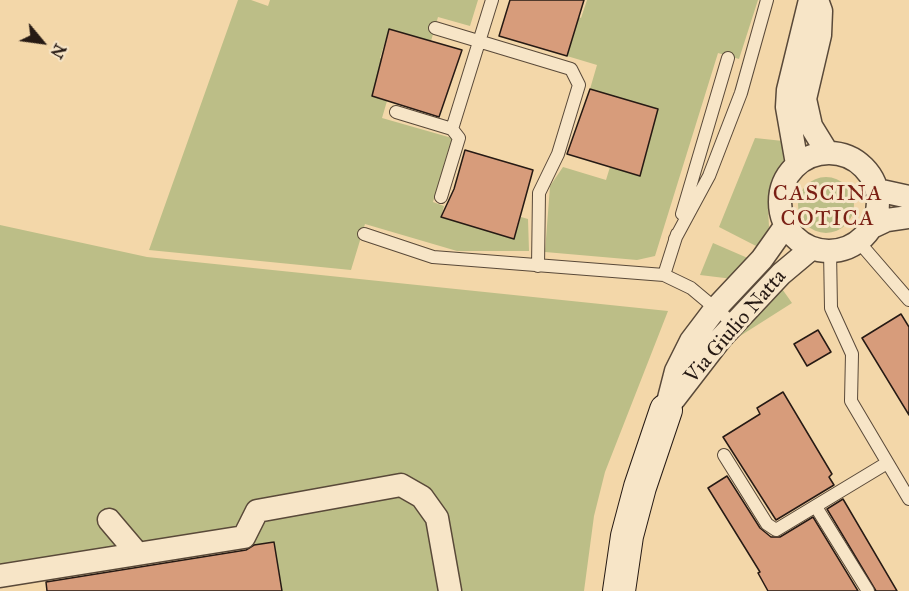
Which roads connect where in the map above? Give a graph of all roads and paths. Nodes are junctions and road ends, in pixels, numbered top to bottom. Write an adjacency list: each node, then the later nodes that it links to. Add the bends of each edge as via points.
1 (492, 0): 6 (lane)
2 (767, 0): 19 (lane, via 741,93 709,176)
3 (810, 0): 11 (street, via 788,90 787,107)
4 (818, 0): 10 (street, via 820,35 805,99 811,126)
5 (435, 28): 6 (lane)
6 (479, 41): 9 (lane); 21 (lane, via 571,69 579,85 558,154 539,193)
7 (728, 58): 19 (lane)
8 (396, 112): 9 (lane)
9 (452, 129): 13 (lane, via 459,138)
10 (827, 152): 11 (street); 12 (street, via 859,162)
11 (797, 164): 16 (street, via 785,178 780,195)
12 (877, 190): 14 (street); 18 (street, via 877,211)
13 (441, 197)
14 (909, 197)
15 (909, 217): 18 (street, Via Giulio Natta, via 887,220)
16 (786, 225): 20 (street, via 801,243); 24 (street, Via Giulio Natta, via 762,259)
17 (364, 234): 21 (lane, via 433,257)
18 (864, 235): 20 (street, Via Giulio Natta, via 842,249); 23 (lane)
19 (675, 239): 22 (lane)
20 (821, 249): 25 (street, Via Giulio Natta, via 781,274); 28 (lane, via 831,308 852,354 851,401)
21 (538, 266): 22 (lane)
22 (664, 275): 24 (lane, via 691,288)
23 (909, 300)
24 (716, 308): 25 (lane); 26 (street, Via Giulio Natta, via 691,341 676,371)
25 (734, 324): 26 (street, Via Giulio Natta)
26 (666, 410): 35 (street, Via Giulio Natta, via 627,536)
27 (724, 455): 30 (lane, via 771,528 781,528)
28 (887, 464): 29 (lane); 30 (lane)
29 (909, 500)
30 (816, 507): 36 (lane)
31 (109, 519): 32 (street)
32 (136, 553): 33 (street); 34 (street, via 244,537 257,512 401,485 422,496 437,518)
33 (0, 576)
34 (450, 591)
35 (619, 591)
36 (868, 591)

